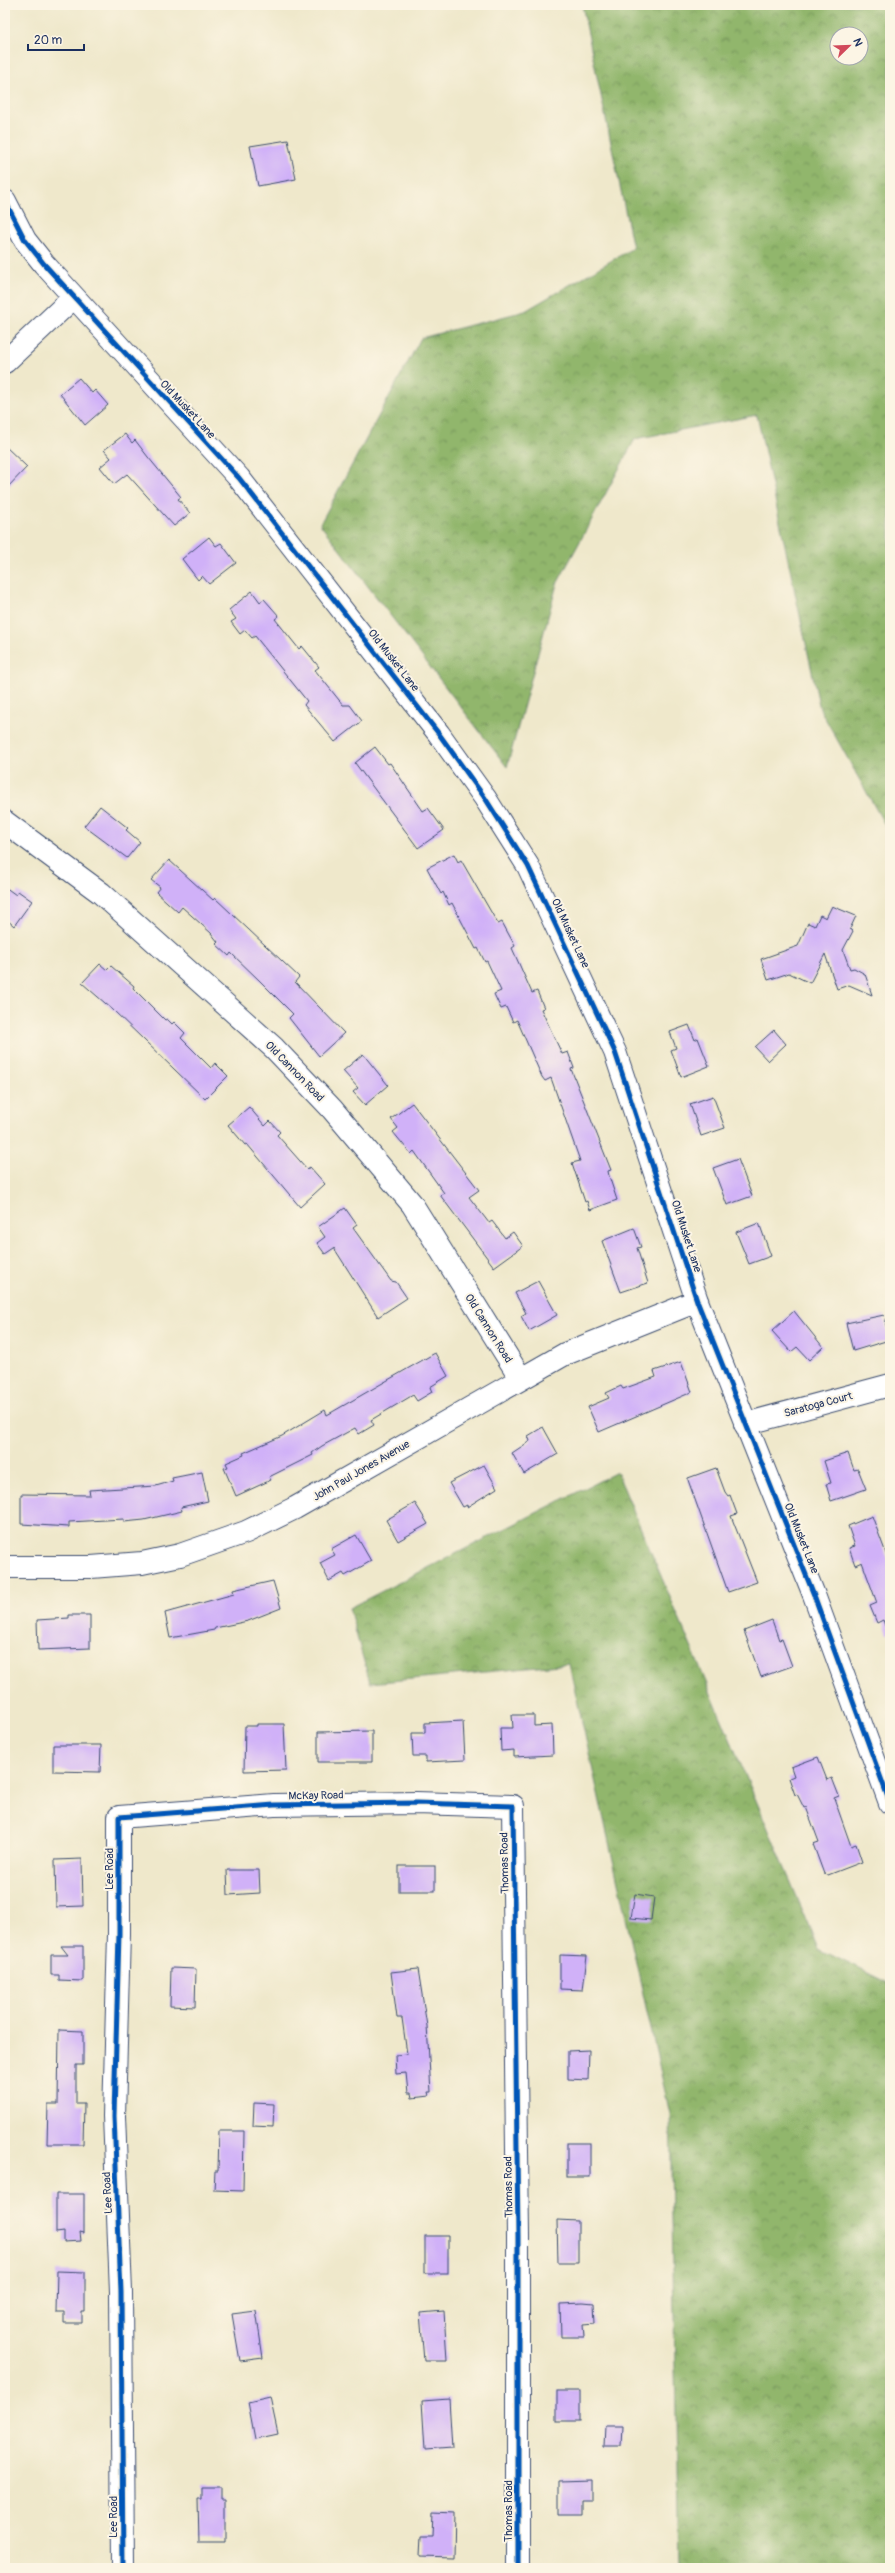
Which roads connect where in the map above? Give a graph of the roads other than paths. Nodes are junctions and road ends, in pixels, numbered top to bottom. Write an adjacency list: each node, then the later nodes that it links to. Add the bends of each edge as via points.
1 (5, 201): 2 (street, Old Musket Lane, via 25,240)
2 (73, 298): 3 (street); 5 (street, Old Musket Lane, via 239,478 439,734 485,798 528,866 615,1052)
3 (5, 362)
4 (5, 822): 6 (street, Old Cannon Road, via 106,898 274,1048 332,1109 412,1204)
5 (697, 1301): 6 (street, John Paul Jones Avenue, via 565,1354); 8 (street, Old Musket Lane)
6 (520, 1377): 9 (street, John Paul Jones Avenue, via 295,1508 246,1532 180,1555 142,1564)
7 (890, 1385): 8 (street, Saratoga Court)
8 (745, 1424): 10 (street, Old Musket Lane, via 814,1595)
9 (5, 1567)
10 (890, 1803)
11 (513, 1806): 12 (street, McKay Road, via 416,1803 274,1806); 14 (street, Thomas Road, via 518,2236)
12 (119, 1817): 13 (street, Lee Road, via 114,2116 121,2292)
13 (123, 2568)
14 (518, 2568)

